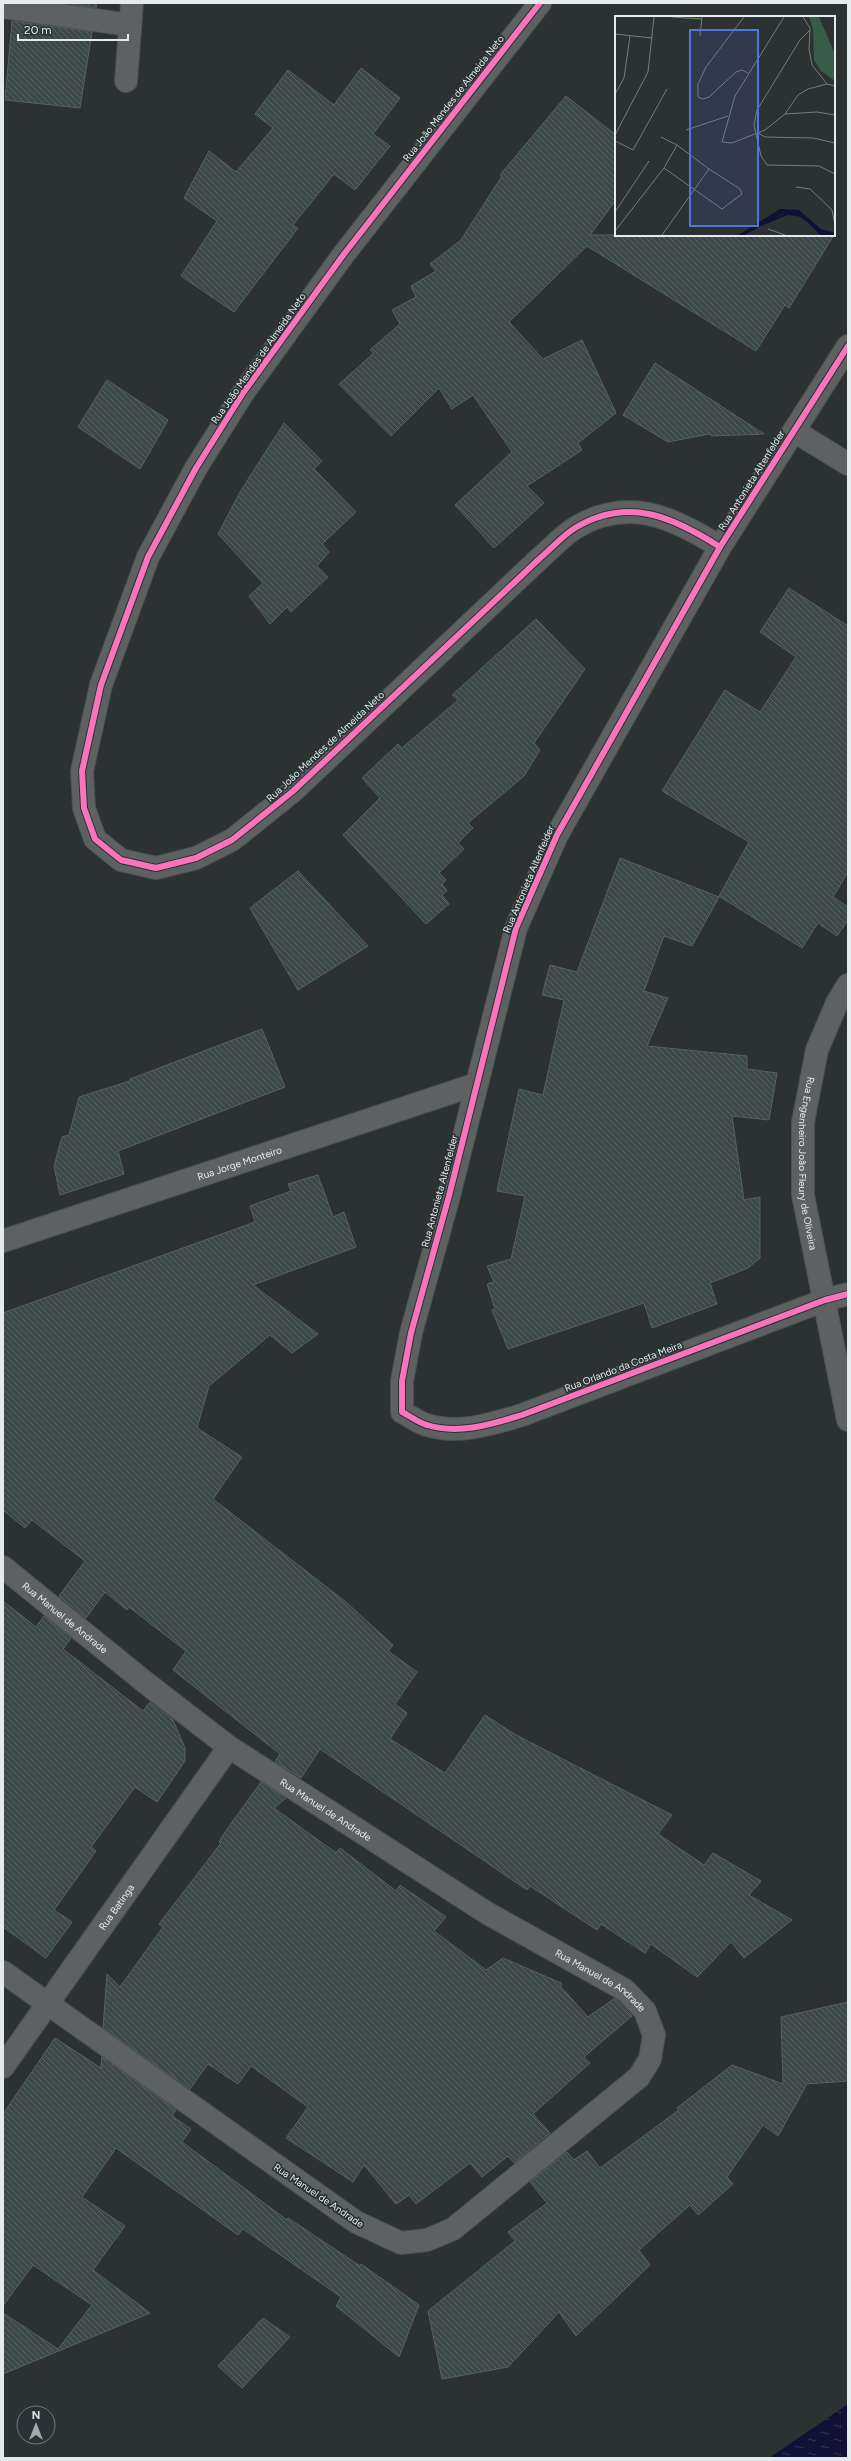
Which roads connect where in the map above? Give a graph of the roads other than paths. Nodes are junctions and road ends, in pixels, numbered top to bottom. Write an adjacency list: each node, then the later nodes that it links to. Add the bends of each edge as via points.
1 (132, 3): 4 (street)
2 (540, 3): 9 (street, Rua João Mendes de Almeida Neto, via 344,254 244,393 196,468 148,557 101,685 82,771 84,808 95,839 121,860 156,868 196,858 232,840 292,792 533,564 575,528 609,512 642,511 694,530)
3 (3, 7): 4 (street)
4 (130, 25): 5 (street)
5 (126, 81)
6 (848, 346): 7 (street, Rua Antonieta Altenfelder)
7 (794, 431): 8 (street); 9 (street, Rua Antonieta Altenfelder)
8 (848, 464)
9 (720, 547): 11 (street, Rua Antonieta Altenfelder, via 557,835 516,928)
10 (848, 985): 14 (street, Rua Engenheiro João Fleury de Oliveira, via 837,1002 817,1050 803,1122 803,1196)
11 (477, 1084): 12 (street, Rua Jorge Monteiro); 15 (street, Rua Antonieta Altenfelder, via 411,1333 402,1380)
12 (3, 1241)
13 (848, 1294): 14 (street, Rua Orlando da Costa Meira)
14 (825, 1300): 15 (street, Rua Orlando da Costa Meira, via 522,1415 489,1425 452,1429 427,1425); 16 (street, Rua Engenheiro João Fleury de Oliveira)
15 (402, 1412)
16 (848, 1420)
17 (3, 1567): 18 (street, Rua Manuel de Andrade)
18 (229, 1747): 20 (street, Rua Batinga); 20 (street, Rua Manuel de Andrade, via 487,1913 625,1990 645,2011 654,2035 650,2059 639,2077 453,2229 427,2240 401,2243 356,2222)
19 (3, 1972): 20 (street, Rua Manuel de Andrade)
20 (47, 2003): 21 (street, Rua Batinga)
21 (3, 2067)

